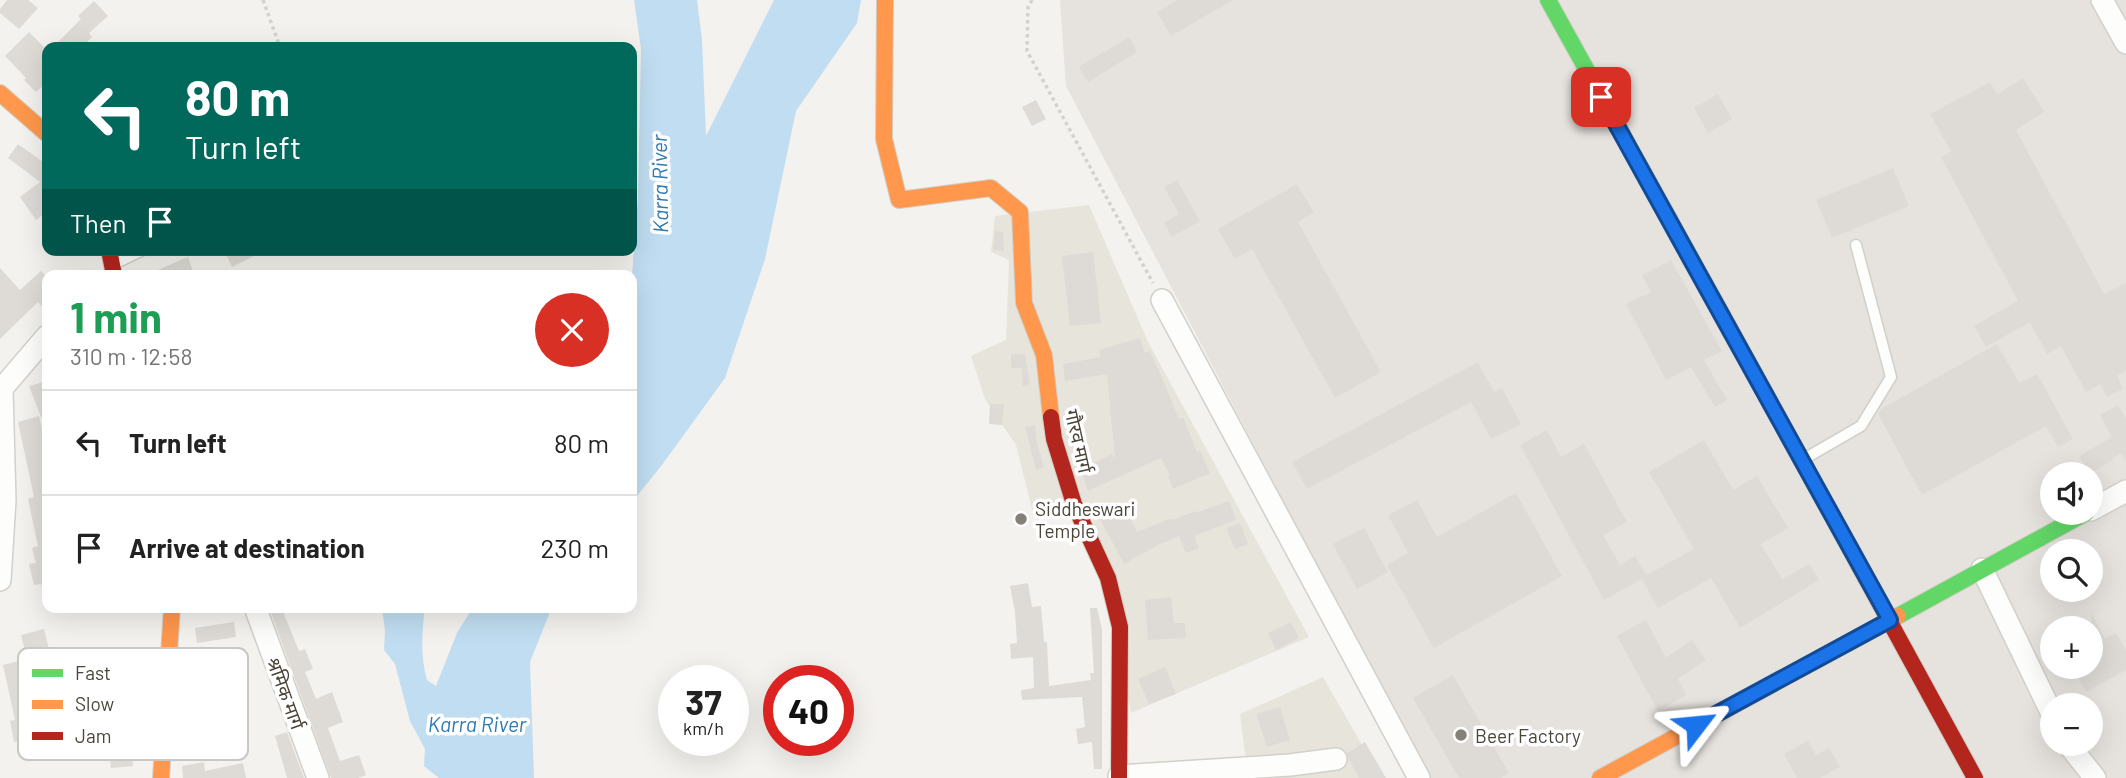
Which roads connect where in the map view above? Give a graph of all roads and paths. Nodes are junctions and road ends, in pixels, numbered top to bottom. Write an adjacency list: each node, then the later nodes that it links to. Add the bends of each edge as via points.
1 (263, 0): 6 (path)
2 (885, 0): 30 (street, गौरव मार्ग, via 884,139 899,200 991,188 1020,212 1024,303 1044,355 1054,439 1074,504 1108,578 1120,627)
3 (1032, 0): 13 (path, via 1027,51)
4 (1548, 0): 16 (street)
5 (2102, 0): 7 (street)
6 (278, 42)
7 (2126, 43)
8 (0, 93): 9 (street)
9 (42, 130)
10 (1856, 245): 16 (lane, via 1891,377 1861,426)
11 (131, 256): 12 (lane)
12 (110, 266)
13 (1162, 300): 33 (street)
14 (42, 342): 15 (street)
15 (1, 390): 21 (street, via 5,500)
16 (1802, 460): 24 (street)
17 (2126, 491): 18 (street)
18 (2103, 503)
19 (2064, 525): 20 (street)
20 (1982, 569): 24 (street); 26 (street)
21 (0, 580)
22 (172, 613): 25 (street)
23 (257, 613): 32 (street, श्रमिक मार्ग)
24 (1890, 620): 34 (street); 35 (street)
25 (169, 648)
26 (2042, 693)
27 (2078, 756): 36 (street)
28 (1336, 759): 30 (street)
29 (162, 760): 31 (street)
30 (1119, 777)
31 (161, 778)
32 (318, 778)
33 (1419, 778)
34 (1600, 778)
35 (1975, 778)
36 (2095, 778)

